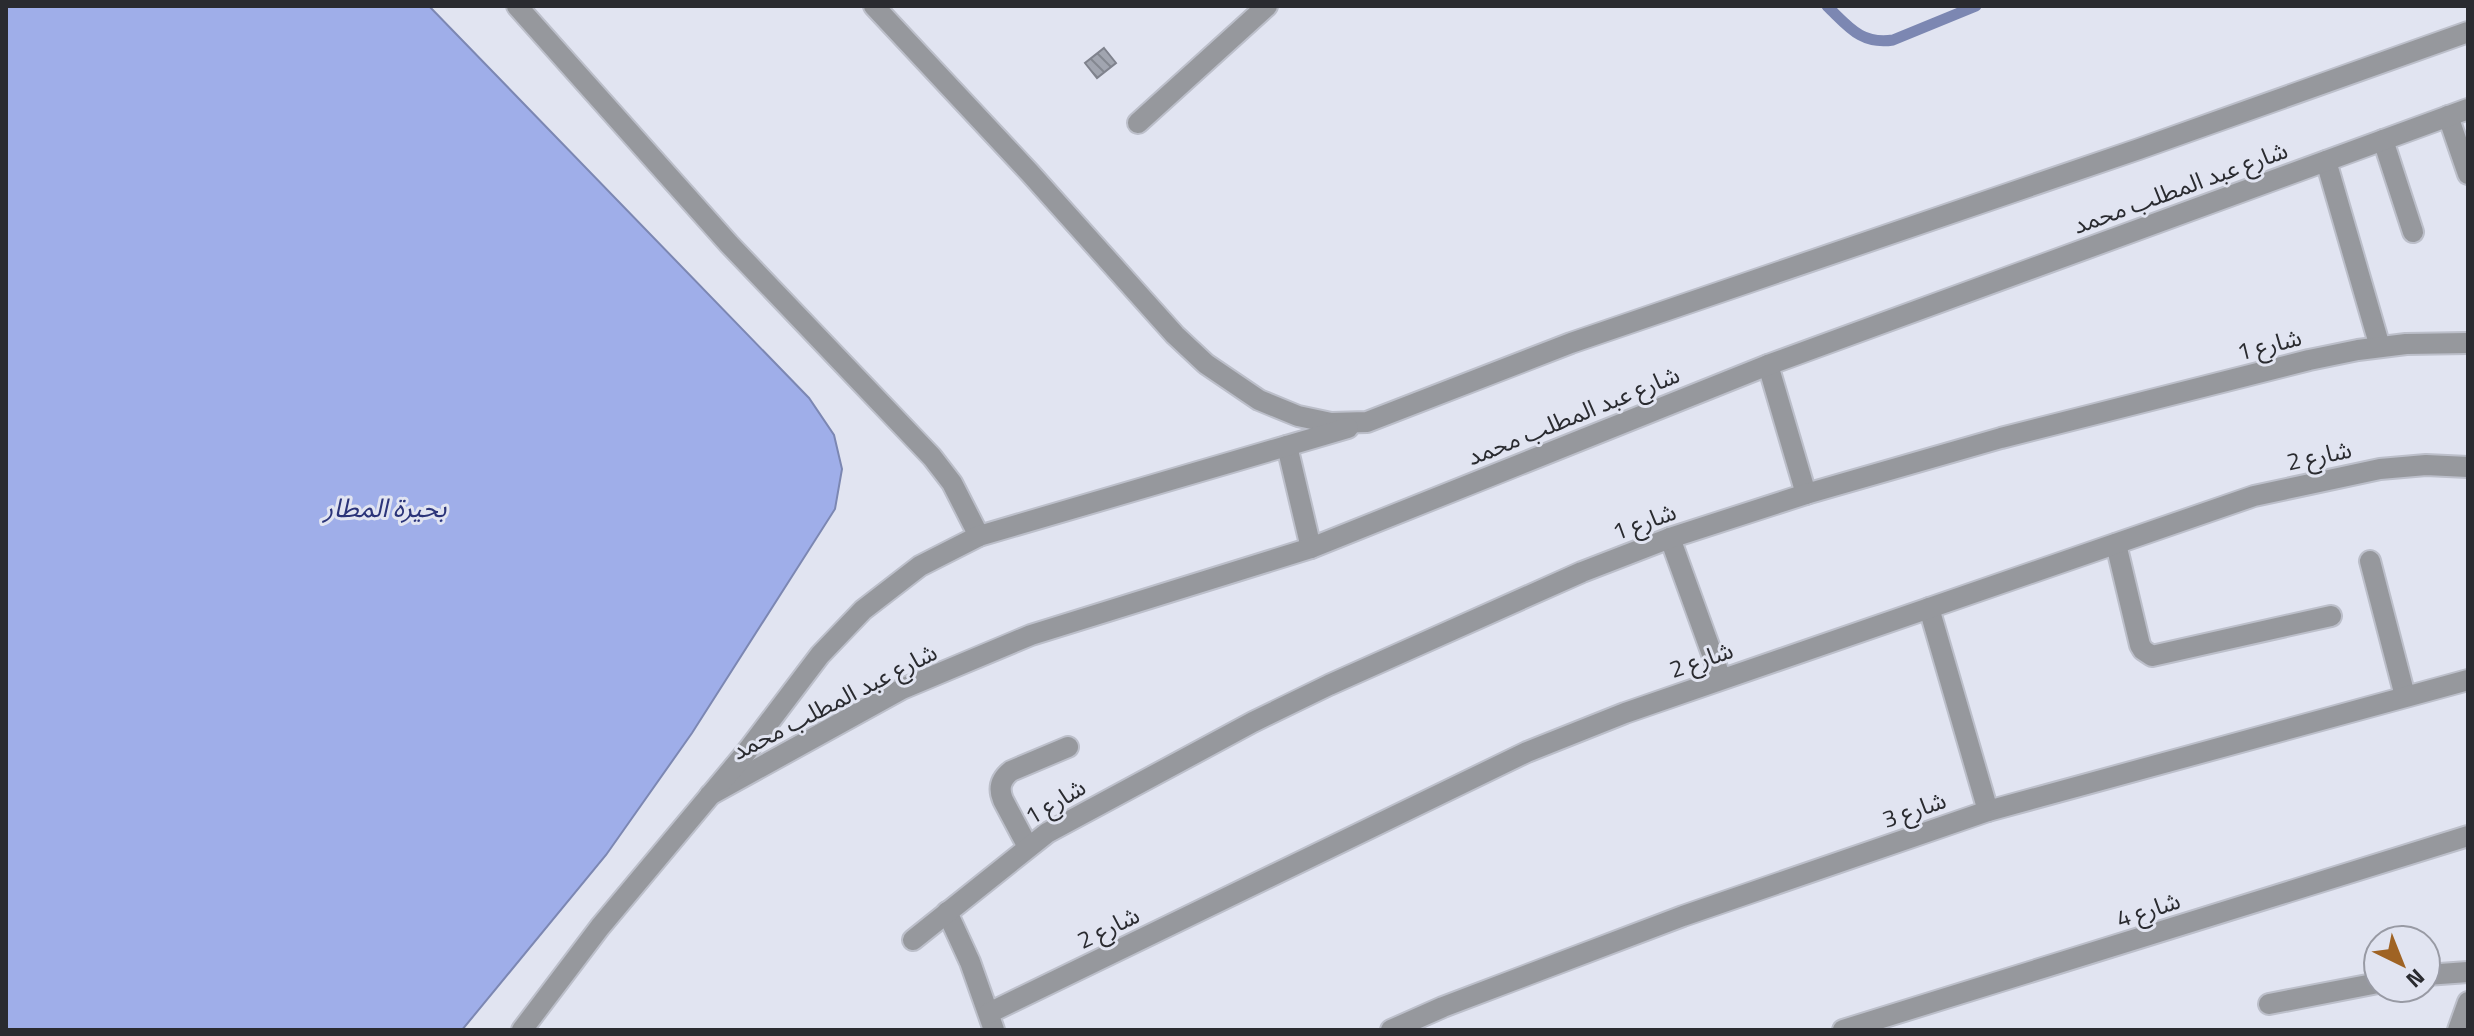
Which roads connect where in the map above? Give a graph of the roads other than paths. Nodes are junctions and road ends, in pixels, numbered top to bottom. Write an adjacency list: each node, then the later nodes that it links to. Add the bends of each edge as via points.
1 (517, 6): 19 (street, via 729,244 924,448 952,483)
2 (874, 6): 15 (street, via 1206,364 1259,400 1298,416 1331,423)
3 (1267, 6): 7 (street)
4 (2468, 32): 15 (street, via 1571,343)
5 (2468, 109): 6 (street, شارع عبد المطلب محمد)
6 (2448, 116): 8 (street, شارع عبد المطلب محمد); 10 (street)
7 (1138, 123)
8 (2383, 140): 9 (street, شارع عبد المطلب محمد); 11 (street)
9 (2326, 161): 13 (street); 14 (street, شارع عبد المطلب محمد)
10 (2468, 174)
11 (2413, 232)
12 (2468, 343): 13 (street, شارع 1)
13 (2380, 347): 18 (street, شارع 1, via 2001,438)
14 (1768, 365): 18 (street); 22 (street, شارع عبد المطلب محمد)
15 (1367, 422): 16 (street)
16 (1287, 446): 19 (street); 22 (street)
17 (2468, 467): 21 (street, شارع 2, via 2380,469 2301,484)
18 (1806, 494): 20 (street, شارع 1)
19 (979, 536): 30 (street, via 920,566 863,610 820,655)
20 (1670, 538): 26 (street); 33 (street, شارع 1, via 1329,685 1103,802)
21 (2116, 544): 24 (street, شارع 2); 25 (street, via 2140,645 2152,656)
22 (1311, 548): 30 (street, شارع عبد المطلب محمد, via 1031,635 902,689)
23 (2370, 561): 28 (street)
24 (1929, 608): 26 (street, شارع 2); 31 (street)
25 (2331, 616)
26 (1721, 679): 41 (street, شارع 2, via 1527,752)
27 (2468, 680): 28 (street, شارع 3)
28 (2405, 696): 31 (street, شارع 3)
29 (1068, 747): 33 (street, via 1004,776 1000,792)
30 (710, 795): 42 (street)
31 (1988, 811): 43 (street, شارع 3, via 1669,921)
32 (2468, 836): 44 (street, شارع 4)
33 (1028, 847): 34 (street, شارع 1)
34 (947, 912): 35 (street, شارع 1); 41 (street)
35 (913, 940)
36 (2468, 972): 37 (street)
37 (2442, 974)
38 (2362, 986): 40 (street)
39 (2468, 1002): 45 (street)
40 (2269, 1004)
41 (992, 1022)
42 (522, 1030)
43 (1391, 1030)
44 (1843, 1030)
45 (2458, 1030)

